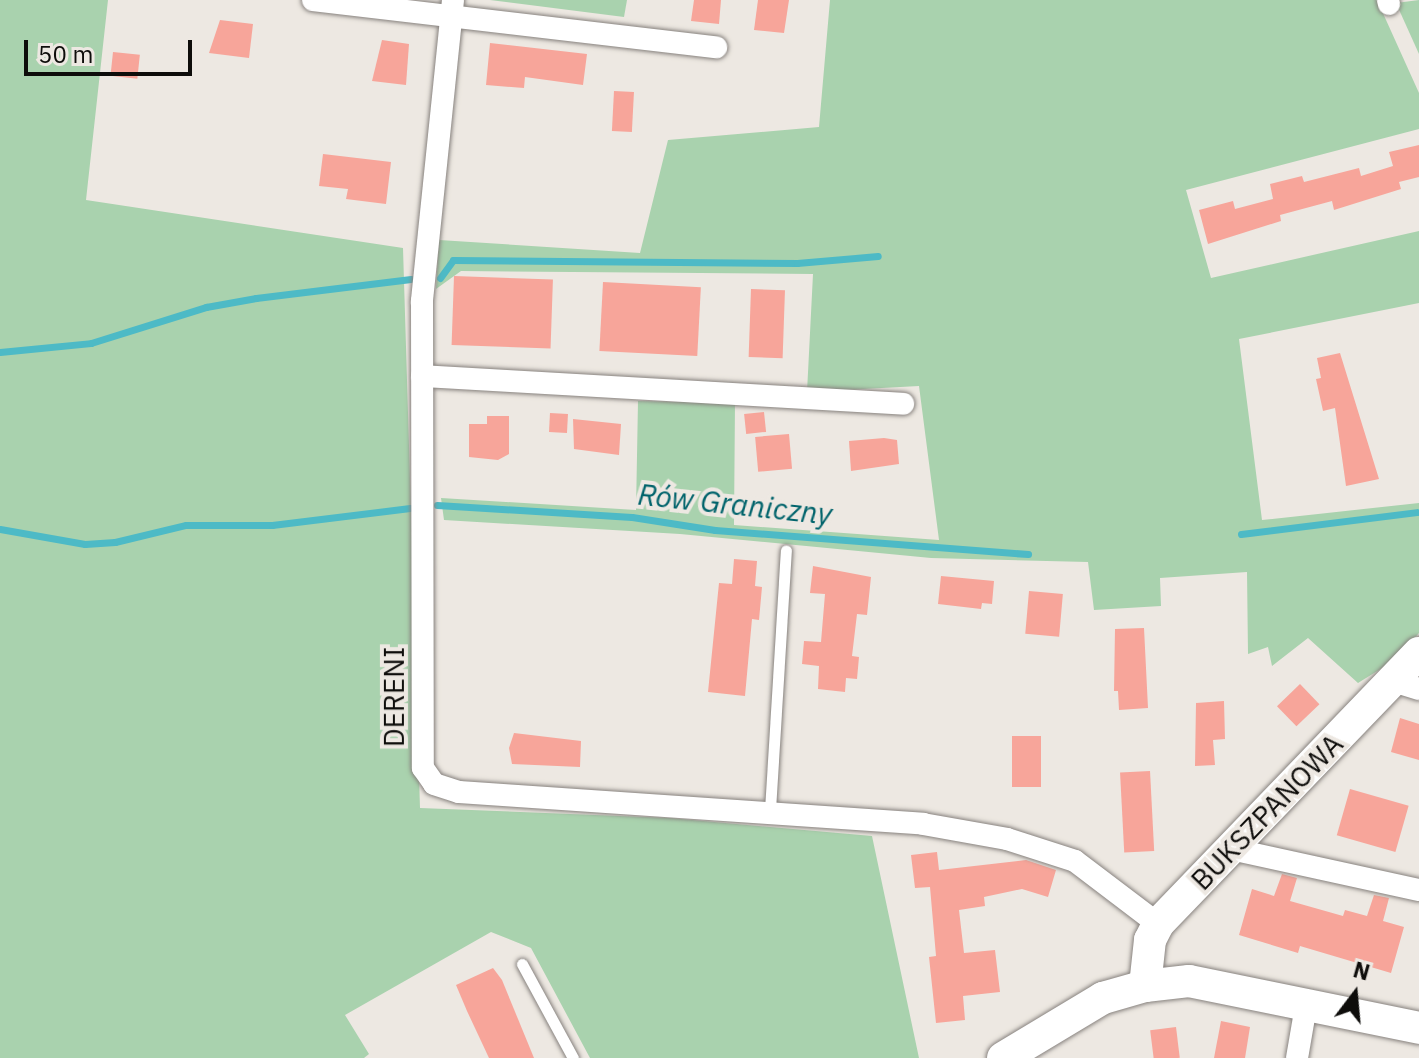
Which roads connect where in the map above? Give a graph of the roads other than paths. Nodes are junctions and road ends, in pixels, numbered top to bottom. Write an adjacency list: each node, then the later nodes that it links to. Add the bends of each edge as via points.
1 (313, 0): 2 (street)
2 (453, 8): 3 (street); 4 (street, DERENI, via 422,301)
3 (716, 47)
4 (422, 376): 5 (street); 9 (street, DERENI, via 423,768 434,784 459,792)
5 (903, 404)
6 (786, 550): 9 (lane)
7 (1419, 653): 8 (street, BUKSZPANOWA)
8 (1406, 685): 10 (street, BUKSZPANOWA)
9 (770, 810): 12 (street, DERENI, via 923,824 1007,839 1075,861)
10 (1231, 849): 11 (street); 12 (street, BUKSZPANOWA)
11 (1419, 890)
12 (1158, 924): 14 (street, BUKSZPANOWA, via 1150,940)
13 (522, 964): 17 (lane)
14 (1145, 986): 15 (street, via 1220,984); 18 (street, via 1103,998)
15 (1306, 1006): 16 (street); 19 (street)
16 (1419, 1028)
17 (573, 1058)
18 (1003, 1058)
19 (1297, 1058)

